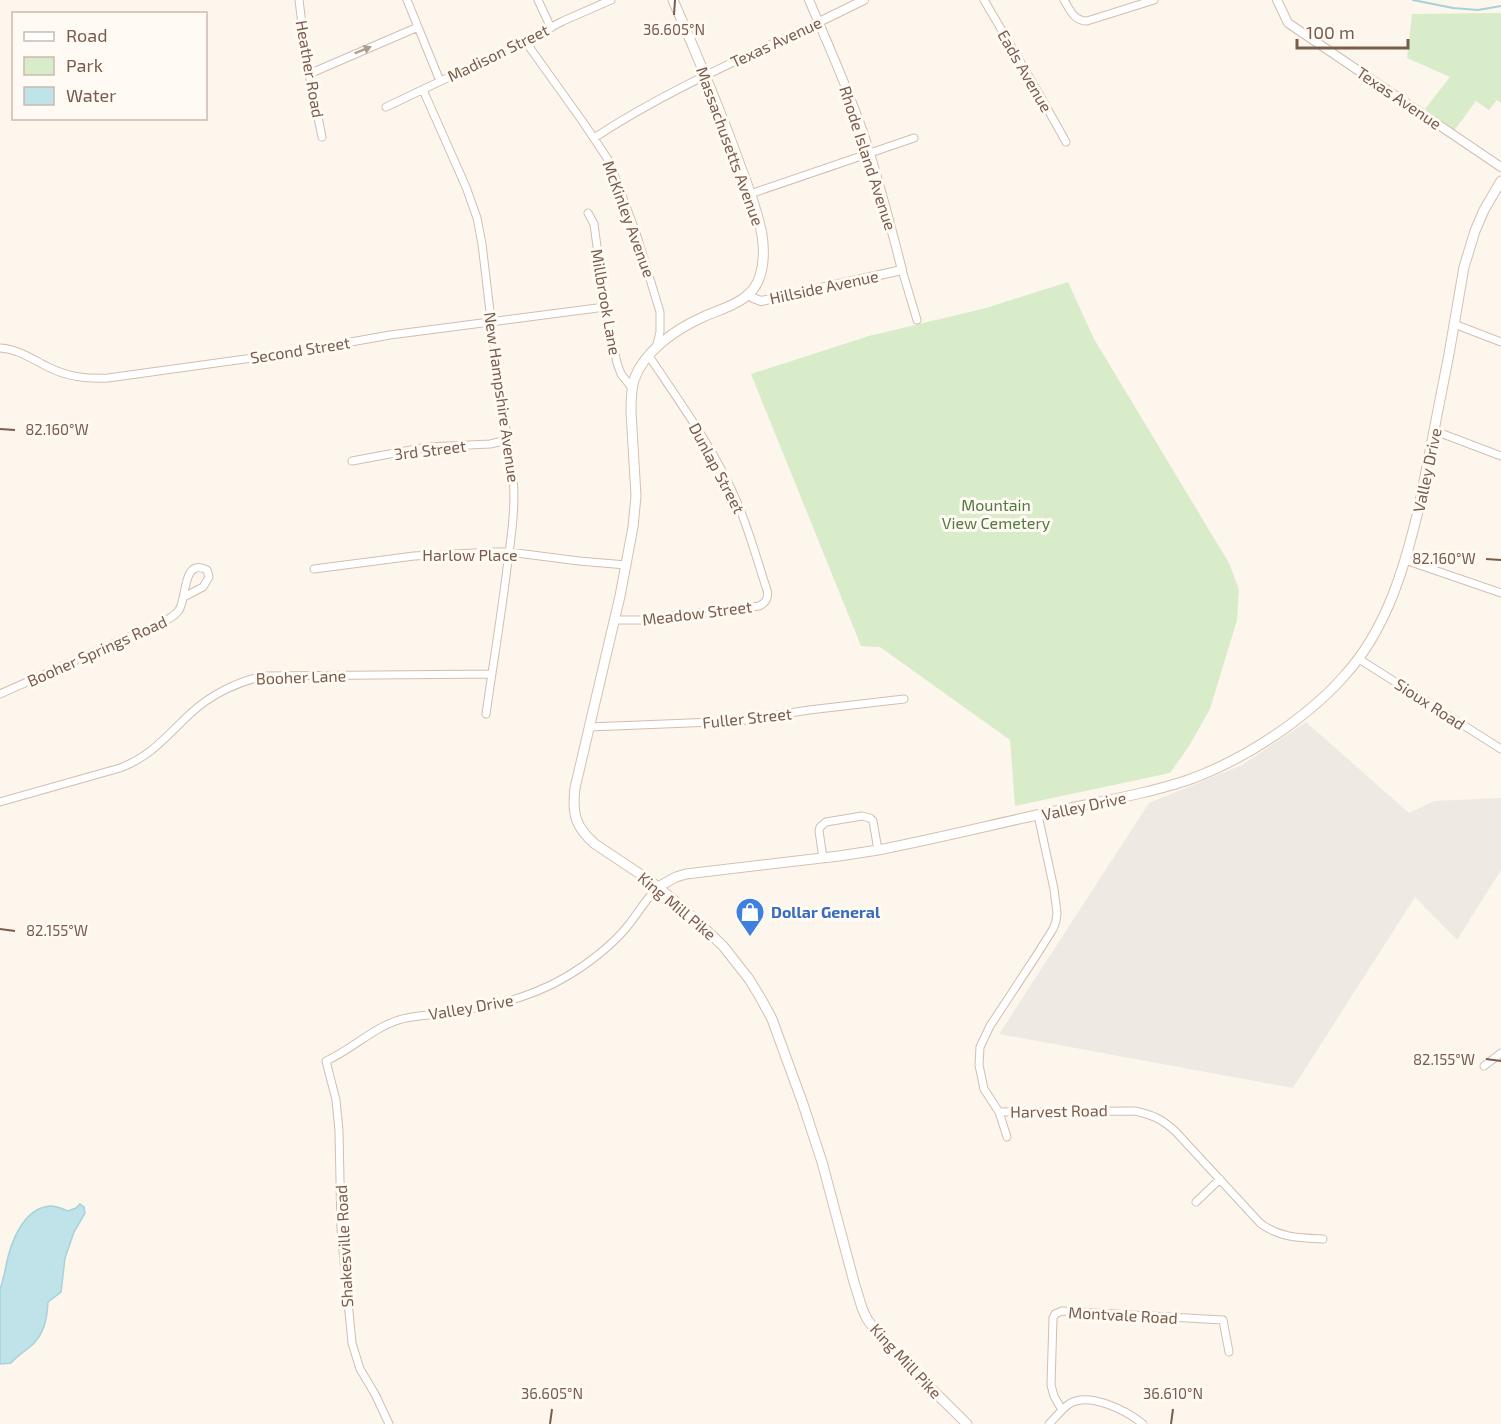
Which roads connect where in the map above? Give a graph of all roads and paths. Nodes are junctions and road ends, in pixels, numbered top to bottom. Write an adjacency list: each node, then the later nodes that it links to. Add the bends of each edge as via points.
1 (299, 0): 16 (street, Heather Road)
2 (406, 0): 13 (street)
3 (537, 0): 14 (street)
4 (611, 0): 14 (street, Madison Street)
5 (673, 0): 17 (main road, Massachusetts Avenue)
6 (809, 0): 12 (street, Rhode Island Avenue)
7 (864, 0): 12 (street, Texas Avenue)
8 (984, 0): 24 (street, Eads Avenue)
9 (1064, 0): 10 (street, via 1082,21)
10 (1154, 0)
11 (1277, 0): 26 (street, Texas Avenue, via 1288,23)
12 (819, 22): 17 (street, Texas Avenue); 25 (street, Rhode Island Avenue)
13 (418, 27): 16 (street, one-way to 13); 18 (street)
14 (551, 28): 15 (street, Madison Street)
15 (525, 41): 18 (street, Madison Street); 22 (street, McKinley Avenue)
16 (309, 74): 21 (street, Heather Road)
17 (706, 75): 22 (street, Texas Avenue); 28 (main road, Massachusetts Avenue)
18 (440, 81): 19 (street, Madison Street)
19 (423, 90): 20 (street, Madison Street); 34 (street, New Hampshire Avenue, via 477,218)
20 (386, 107)
21 (322, 137)
22 (594, 138): 38 (street, McKinley Avenue, via 619,184 655,291 661,321)
23 (914, 138): 25 (street)
24 (1066, 142)
25 (870, 153): 28 (street); 30 (street, Rhode Island Avenue)
26 (1501, 167)
27 (1501, 181): 35 (main road, Valley Drive, via 1484,210 1468,251)
28 (750, 194): 31 (main road, Massachusetts Avenue, via 763,250 760,274)
29 (588, 213): 32 (street, Millbrook Lane, via 594,224)
30 (902, 270): 31 (street, Hillside Avenue, via 761,301); 33 (street, Rhode Island Avenue)
31 (748, 294): 38 (main road, via 686,326)
32 (605, 307): 34 (street, Second Street); 40 (street, Millbrook Lane, via 617,363)
33 (916, 320)
34 (492, 322): 37 (street, Second Street, via 108,378 69,376 20,352); 42 (street, New Hampshire Avenue)
35 (1454, 324): 36 (street); 41 (main road, Valley Drive)
36 (1501, 342)
37 (0, 348)
38 (656, 348): 39 (main road)
39 (649, 356): 40 (main road, King Mill Pike); 49 (street, Dunlap Street, via 706,443 737,501)
40 (632, 388): 47 (main road, King Mill Pike, via 636,496)
41 (1435, 431): 43 (street); 46 (main road, Valley Drive)
42 (508, 441): 44 (street, 3rd Street, via 427,447); 45 (street, New Hampshire Avenue, via 515,496)
43 (1501, 456)
44 (352, 461)
45 (509, 552): 47 (street, Harlow Place); 48 (street, Harlow Place, via 414,556); 54 (street, New Hampshire Avenue)
46 (1405, 560): 50 (street); 53 (main road, Valley Drive, via 1384,615)
47 (626, 565): 52 (main road, King Mill Pike)
48 (314, 569)
49 (767, 590): 52 (street, Meadow Street, via 766,601 759,606)
50 (1501, 593)
51 (184, 597): 51 (street, Booher Springs Road, via 203,587 209,577 207,570 199,568 190,573); 55 (street, Booher Springs Road, via 178,612 166,620)
52 (615, 620): 58 (main road, King Mill Pike)
53 (1359, 659): 59 (street, Sioux Road); 61 (main road, Valley Drive, via 1296,720 1223,766 1158,789)
54 (492, 674): 57 (street, New Hampshire Avenue); 60 (street, Booher Lane, via 251,678 202,704 153,750 133,763)
55 (0, 694)
56 (904, 699): 58 (street, Fuller Street, via 739,721)
57 (486, 714)
58 (589, 727): 64 (main road, King Mill Pike, via 575,788 575,818 595,844)
59 (1501, 748)
60 (0, 802)
61 (1038, 815): 62 (main road, Valley Drive); 68 (street, Harvest Road, via 1054,889 1056,921 990,1026 981,1047 979,1065 984,1089)
62 (878, 850): 63 (main road, Valley Drive); 63 (street, via 873,821 862,816 826,822 820,827)
63 (823, 858): 64 (main road, Valley Drive, via 686,874)
64 (658, 887): 66 (street, Valley Drive, via 610,944 546,988 481,1008 402,1019); 76 (main road, King Mill Pike, via 734,959 772,1019 822,1162 867,1319 884,1342)
65 (1501, 1053): 67 (street)
66 (326, 1061): 75 (street, Shakesville Road, via 339,1131 340,1230 352,1343 360,1369)
67 (1484, 1066)
68 (999, 1112): 69 (street); 70 (street, Harvest Road, via 1135,1111 1153,1115 1176,1132)
69 (1006, 1137)
70 (1220, 1179): 71 (street); 72 (street, Harvest Road, via 1267,1228 1281,1235)
71 (1196, 1202)
72 (1323, 1239)
73 (1229, 1352): 74 (street, Montvale Road, via 1223,1320 1062,1311 1053,1318 1051,1385)
74 (1062, 1410): 77 (street); 78 (street, via 1076,1401 1090,1400 1124,1411)
75 (389, 1424)
76 (967, 1424)
77 (1049, 1424)
78 (1143, 1424)

